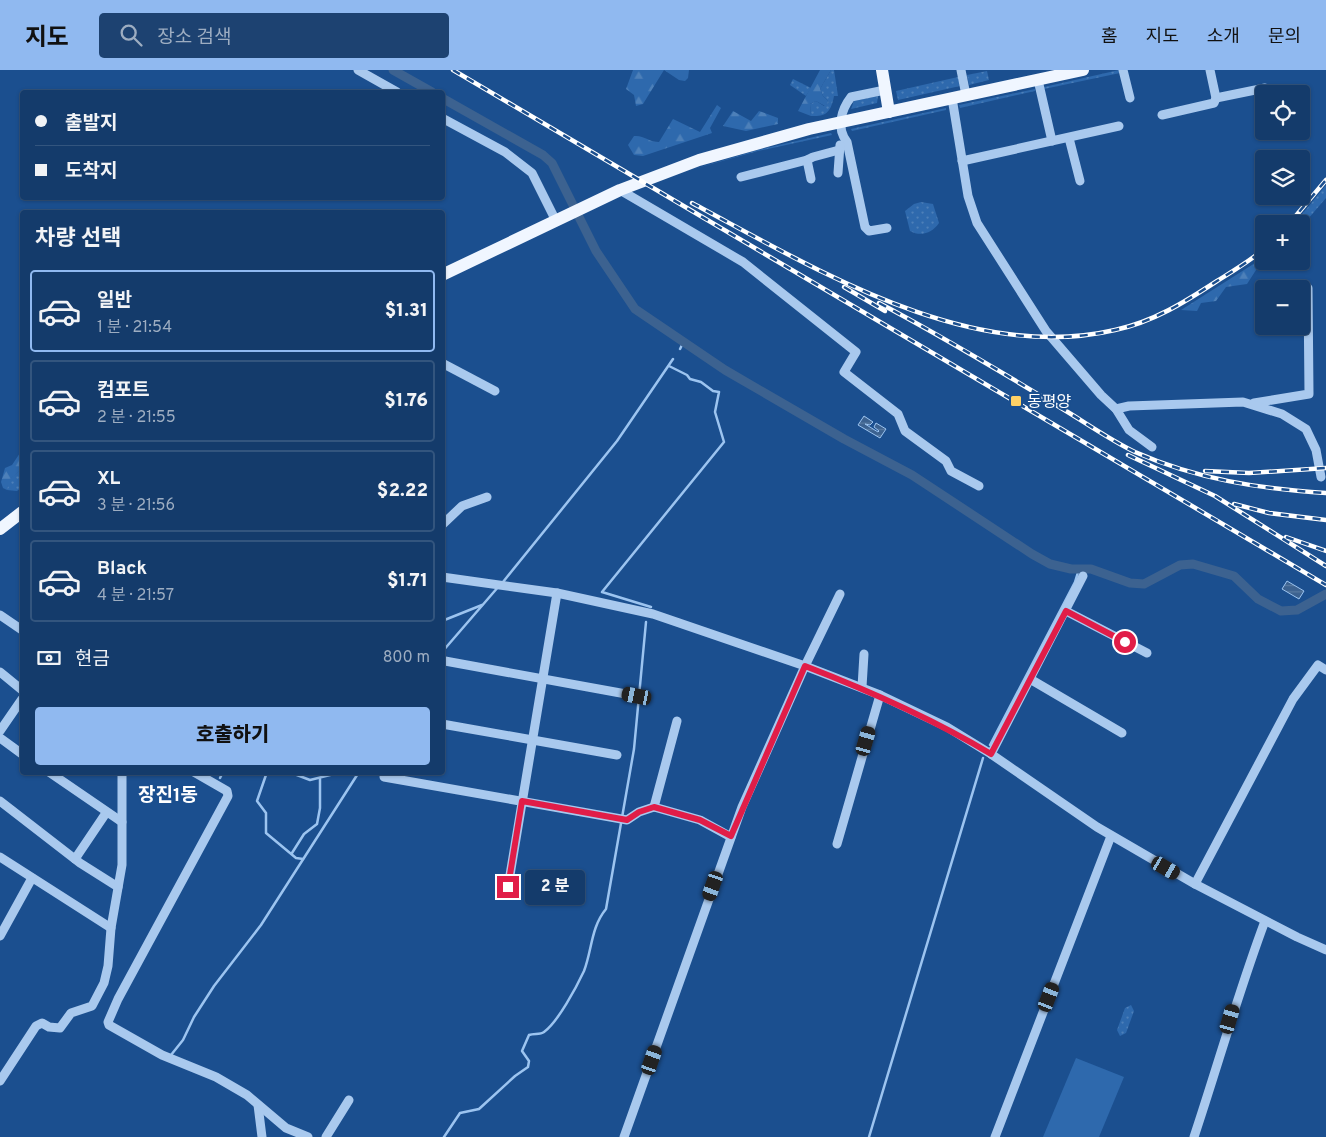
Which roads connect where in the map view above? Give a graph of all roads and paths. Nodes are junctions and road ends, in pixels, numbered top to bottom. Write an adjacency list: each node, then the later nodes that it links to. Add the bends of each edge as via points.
1 (358, 70): 8 (street)
2 (882, 70): 9 (main road)
3 (961, 70): 11 (street)
4 (1083, 70): 7 (main road)
5 (1123, 70): 13 (street)
6 (1210, 70): 14 (street)
7 (1038, 80): 11 (main road); 21 (street)
8 (393, 90)
9 (885, 90): 15 (main road); 19 (street, via 851,97 843,106)
10 (1255, 90): 14 (street)
11 (966, 95): 12 (main road)
12 (952, 98): 15 (main road); 24 (street)
13 (1130, 98)
14 (1216, 98): 16 (street, via 1214,103)
15 (889, 112): 19 (main road)
16 (1162, 115)
17 (445, 120): 30 (street, via 505,152 532,173)
18 (1119, 126): 20 (street)
19 (841, 129): 22 (street); 29 (main road, via 720,153); 31 (street, via 847,142 865,228 869,231)
20 (1069, 138): 21 (street); 28 (street)
21 (1052, 141): 24 (street)
22 (839, 150): 23 (street); 25 (street)
23 (807, 160): 26 (street); 27 (street)
24 (962, 160): 37 (street, via 969,203 977,223 1046,331)
25 (838, 173)
26 (741, 177)
27 (811, 179)
28 (1080, 181)
29 (620, 190): 30 (main road); 40 (street, via 743,262 856,352 844,372 898,414 905,431 946,461 951,471)
30 (561, 219): 32 (main road)
31 (887, 228)
32 (445, 274)
33 (1308, 335): 36 (street, via 1309,394)
34 (445, 365): 35 (street)
35 (495, 392)
36 (1251, 404): 37 (street, via 1177,404); 39 (street, via 1282,414 1306,429 1316,450)
37 (1116, 409): 38 (street, via 1129,430)
38 (1152, 447)
39 (1321, 478)
40 (979, 486)
41 (486, 497): 43 (street, via 462,506)
42 (20, 514): 44 (main road)
43 (445, 522)
44 (0, 529)
45 (1083, 576): 49 (street)
46 (445, 577): 47 (street)
47 (557, 593): 55 (street, via 653,614); 58 (street)
48 (840, 594): 55 (street)
49 (1066, 611): 52 (street); 59 (street)
50 (0, 615): 51 (street)
51 (20, 629)
52 (1147, 652)
53 (864, 654): 60 (street)
54 (445, 661): 58 (street)
55 (805, 666): 60 (street); 83 (street)
56 (1326, 670): 89 (street, via 1318,665 1293,699)
57 (0, 672): 61 (street)
58 (542, 678): 63 (street); 70 (street)
59 (1030, 679): 68 (street); 72 (street)
60 (862, 687): 62 (street)
61 (20, 688)
62 (880, 694): 72 (street, via 948,727); 85 (street)
63 (637, 696)
64 (20, 702): 67 (street)
65 (677, 721): 80 (street)
66 (445, 725): 70 (street)
67 (0, 731)
68 (1122, 733)
69 (0, 738): 71 (street)
70 (532, 740): 73 (street); 79 (street)
71 (20, 753)
72 (991, 754): 84 (street)
73 (617, 755)
74 (53, 775): 81 (street)
75 (122, 775): 82 (street)
76 (199, 775): 98 (street, via 227,791 228,796 108,1022 109,1026 162,1054 216,1077)
77 (384, 777): 79 (street)
78 (0, 800): 87 (street)
79 (522, 801): 80 (street, via 627,820); 91 (street)
80 (654, 807): 83 (street, via 700,820)
81 (106, 813): 82 (street); 87 (street)
82 (122, 822): 90 (street, via 122,864)
83 (731, 836): 104 (street)
84 (1111, 836): 89 (street); 105 (street)
85 (837, 844)
86 (0, 857): 88 (street)
87 (76, 859): 90 (street)
88 (32, 878): 93 (street); 94 (street)
89 (1195, 884): 92 (street)
90 (118, 887): 93 (street)
91 (508, 887)
92 (1265, 921): 95 (street); 106 (street, via 1238,993 1227,1038)
93 (111, 928): 96 (street, via 106,975 92,1006 71,1013 60,1028 42,1023 36,1026)
94 (0, 936)
95 (1326, 950)
96 (0, 1081)
97 (349, 1100): 103 (street)
98 (258, 1105): 99 (street); 100 (street)
99 (292, 1131): 101 (street); 102 (street)
100 (262, 1137)
101 (283, 1137)
102 (308, 1137)
103 (326, 1137)
104 (624, 1137)
105 (995, 1137)
106 (1194, 1137)

